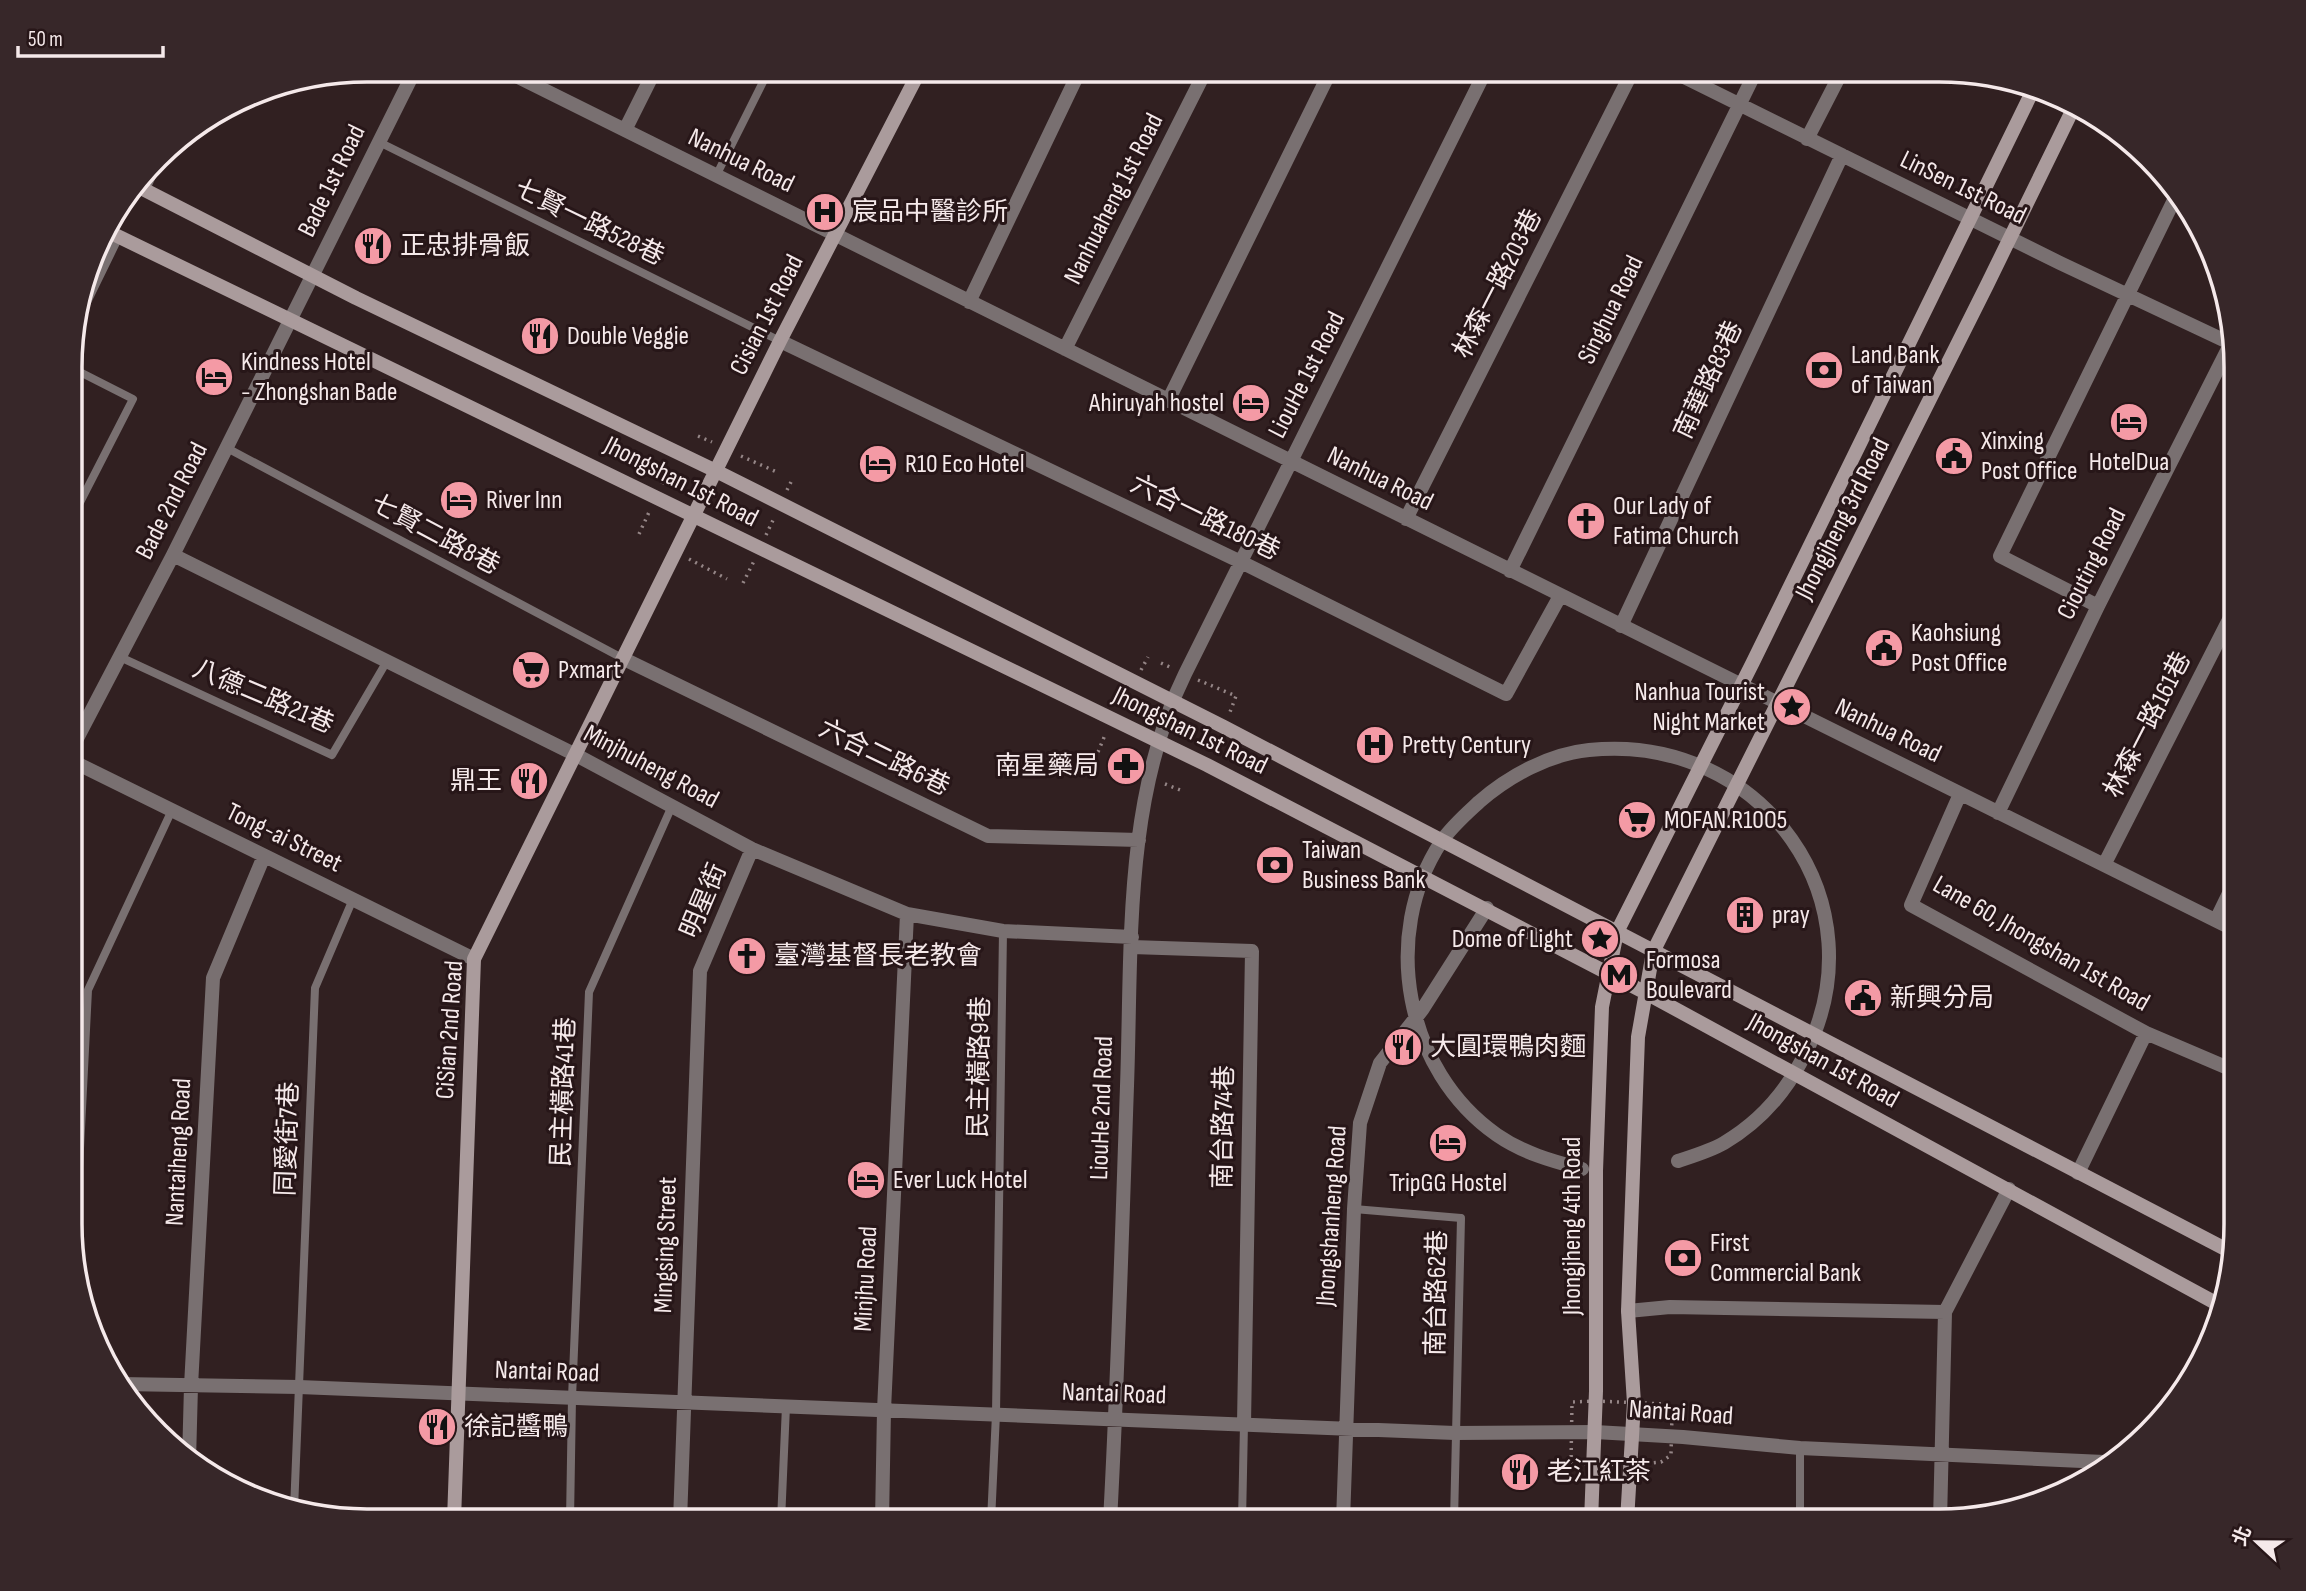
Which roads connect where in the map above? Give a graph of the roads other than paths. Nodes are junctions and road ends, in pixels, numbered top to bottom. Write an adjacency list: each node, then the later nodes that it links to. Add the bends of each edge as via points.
1 (409, 82): 21 (street, Bade 1st Road)
2 (527, 82): 15 (street, Nanhua Road)
3 (537, 82): 15 (lane)
4 (649, 82): 19 (street)
5 (763, 82): 23 (lane)
6 (914, 82): 28 (main road, Cisian 1st Road)
7 (1074, 82): 32 (street)
8 (1200, 82): 36 (street, Nanhuaheng 1st Road)
9 (1325, 82): 39 (street)
10 (1480, 82): 41 (street, LiouHe 1st Road)
11 (1627, 82): 45 (street, 林森一路203巷)
12 (1694, 82): 17 (street, LinSen 1st Road)
13 (1750, 82): 17 (street, Singhua Road)
14 (1836, 82): 20 (street)
15 (535, 86): 19 (street, Nanhua Road)
16 (2030, 97): 26 (main road, Jhongjheng 3rd Road)
17 (1739, 105): 20 (street, LinSen 1st Road); 48 (street, Singhua Road)
18 (2070, 115): 29 (main road, Jhongjheng 3rd Road)
19 (625, 130): 23 (street, Nanhua Road)
20 (1807, 139): 22 (street, LinSen 1st Road)
21 (379, 142): 30 (street, Bade 1st Road); 35 (lane, 七賢一路528巷)
22 (1842, 155): 26 (street, LinSen 1st Road); 51 (street, 南華路83巷)
23 (716, 176): 28 (street, Nanhua Road)
24 (144, 190): 30 (main road, Jhongshan 1st Road)
25 (2172, 204): 31 (street)
26 (1971, 219): 29 (street, LinSen 1st Road); 56 (main road, Jhongjheng 3rd Road)
27 (115, 235): 33 (main road, Jhongshan 1st Road)
28 (835, 235): 32 (street, Nanhua Road); 35 (main road, Cisian 1st Road)
29 (2010, 238): 31 (street, LinSen 1st Road); 58 (main road, Jhongjheng 3rd Road)
30 (313, 276): 33 (street, Bade 2nd Road); 42 (main road, Jhongshan 1st Road)
31 (2127, 295): 34 (street, LinSen 1st Road); 50 (street, via 2000,556)
32 (969, 302): 36 (street, Nanhua Road)
33 (290, 320): 40 (street, Bade 2nd Road); 44 (main road, Jhongshan 1st Road)
34 (2222, 338)
35 (780, 341): 42 (main road, Cisian 1st Road); 47 (street, 六合一路180巷)
36 (1065, 349): 39 (street, Nanhua Road)
37 (2224, 360): 50 (street, Ciouting Road)
38 (82, 373): 43 (lane, via 134,399)
39 (1168, 401): 41 (street, Nanhua Road)
40 (227, 448): 46 (street, Bade 2nd Road); 54 (lane, 七賢二路8巷)
41 (1291, 462): 45 (street, Nanhua Road); 47 (street, LiouHe 1st Road)
42 (716, 471): 44 (main road, CiSian 2nd Road); 57 (main road, Jhongshan 1st Road)
43 (82, 499)
44 (695, 516): 54 (main road, CiSian 2nd Road); 60 (main road, Jhongshan 1st Road)
45 (1406, 519): 48 (street, Nanhua Road)
46 (173, 555): 53 (street, Bade 2nd Road); 55 (street, Minjhuheng Road)
47 (1241, 562): 49 (street, 六合一路180巷, via 1506,694); 57 (street, LiouHe 1st Road)
48 (1510, 571): 49 (street, Nanhua Road)
49 (1560, 596): 51 (street, Nanhua Road)
50 (2098, 606): 68 (street, Ciouting Road)
51 (1621, 626): 56 (street, Nanhua Road)
52 (2224, 630): 73 (street, 林森一路161巷)
53 (120, 657): 55 (lane, 八德二路21巷, via 332,755); 59 (street, Bade 2nd Road)
54 (624, 659): 61 (main road, CiSian 2nd Road); 69 (street, 六合二路6巷, via 988,836)
55 (387, 661): 61 (street, Minjhuheng Road)
56 (1741, 686): 58 (street, Nanhua Road); 62 (main road, Jhongjheng 3rd Road)
57 (1171, 702): 60 (street, LiouHe 2nd Road); 70 (main road, Jhongshan 1st Road)
58 (1777, 704): 64 (main road, Jhongjheng 3rd Road); 65 (street, Nanhua Road)
59 (82, 729)
60 (1158, 740): 69 (street, LiouHe 2nd Road); 74 (main road, Jhongshan 1st Road)
61 (576, 755): 66 (street, Minjhuheng Road); 85 (main road, CiSian 2nd Road)
62 (1701, 765): 64 (street); 70 (street, via 1634,748 1587,750 1540,763 1498,786); 82 (main road, Jhongjheng 3rd Road)
63 (82, 766): 67 (street, Tong-ai Street)
64 (1738, 785): 84 (main road, Jhongjheng 3rd Road); 90 (street, via 1773,816 1803,856 1821,903 1829,952 1825,1002)
65 (1959, 794): 68 (street, Nanhua Road); 89 (street, Lane 60, Jhongshan 1st Road, via 1911,905)
66 (672, 806): 71 (street, Minjhuheng Road); 107 (lane, 民主橫路41巷, via 589,992)
67 (172, 810): 72 (street, Tong-ai Street); 93 (lane, via 88,990)
68 (1998, 813): 73 (street, Nanhua Road)
69 (1139, 840): 83 (street, LiouHe 2nd Road)
70 (1441, 842): 74 (street); 82 (main road, Jhongshan 1st Road)
71 (752, 849): 78 (street, Minjhuheng Road); 108 (street, 明星街, via 700,971)
72 (264, 856): 75 (street, Tong-ai Street); 104 (street, Nantaiheng Road, via 213,978)
73 (2104, 865): 79 (street, Nanhua Road)
74 (1423, 877): 77 (main road, Jhongshan 1st Road); 88 (street, via 1412,909 1406,961)
75 (353, 899): 85 (street, Tong-ai Street); 105 (lane, 同愛街7巷, via 315,988)
76 (2224, 904): 79 (street)
77 (1487, 908): 86 (main road, Jhongshan 1st Road); 88 (street, Jhongshanheng Road)
78 (907, 914): 81 (street, Minjhuheng Road); 110 (street, Minjhu Road)
79 (2216, 920): 80 (street, Nanhua Road)
80 (2224, 924)
81 (1003, 931): 83 (street, Minjhuheng Road); 111 (lane, 民主橫路9巷)
82 (1617, 932): 84 (main road, Jhongshan 1st Road); 86 (main road, Jhongjheng 4th Road)
83 (1132, 942): 112 (street, LiouHe 2nd Road); 113 (street, 南台路74巷, via 1252,951)
84 (1653, 952): 87 (main road); 90 (main road, Jhongshan 1st Road)
85 (474, 959): 106 (main road, CiSian 2nd Road)
86 (1608, 974): 87 (main road, Jhongshan 1st Road); 115 (main road, Jhongjheng 4th Road, via 1602,1007 1596,1171)
87 (1646, 993): 92 (main road, Jhongshan 1st Road); 101 (main road, via 1638,1037)
88 (1415, 1018): 95 (street, via 1431,1060 1459,1101 1496,1135 1541,1158); 98 (street, Jhongshanheng Road, via 1380,1063 1360,1123)
89 (2146, 1033): 91 (street); 96 (street, Lane 60, Jhongshan 1st Road)
90 (1815, 1036): 92 (street); 96 (main road, Jhongshan 1st Road)
91 (2224, 1066)
92 (1794, 1075): 94 (street, via 1756,1120 1723,1144); 97 (main road, Jhongshan 1st Road)
93 (82, 1109)
94 (1678, 1160)
95 (1582, 1169)
96 (2078, 1173): 99 (main road, Jhongshan 1st Road)
97 (2009, 1189): 100 (main road, Jhongshan 1st Road); 102 (street)
98 (1354, 1209): 114 (street, Jhongshanheng Road); 116 (lane, 南台路62巷, via 1461,1218)
99 (2222, 1248)
100 (2213, 1301)
101 (1628, 1311): 102 (street, via 1670,1307); 117 (main road)
102 (1945, 1312): 120 (street)
103 (132, 1384): 104 (street, Nantai Road)
104 (191, 1386): 105 (street, Nantai Road); 118 (street, Nantaiheng Road)
105 (299, 1387): 106 (street, Nantai Road); 122 (lane, 同愛街7巷)
106 (459, 1393): 107 (street, Nantai Road); 123 (main road, CiSian 2nd Road)
107 (572, 1398): 108 (street, Nantai Road); 124 (lane, 民主橫路41巷)
108 (684, 1402): 109 (street, Nantai Road); 125 (street)
109 (786, 1406): 110 (street, Nantai Road); 126 (lane)
110 (884, 1410): 111 (street, Nantai Road); 127 (street, Minjhu Road)
111 (996, 1414): 112 (street, Nantai Road); 128 (lane, 民主橫路9巷)
112 (1116, 1419): 113 (street, Nantai Road); 129 (street, LiouHe 2nd Road)
113 (1244, 1424): 114 (street, Nantai Road); 130 (lane)
114 (1345, 1428): 116 (street, Nantai Road); 131 (street, Jhongshanheng Road)
115 (1595, 1432): 116 (street, Nantai Road); 117 (street, Nantai Road); 133 (main road, Jhongjheng 4th Road)
116 (1455, 1433): 132 (lane)
117 (1633, 1434): 119 (street, Nantai Road); 134 (main road)
118 (190, 1447)
119 (1800, 1448): 120 (street, Nantai Road); 135 (lane)
120 (1942, 1453): 121 (street, Nantai Road); 136 (street)
121 (2091, 1464)
122 (294, 1499)
123 (454, 1509)
124 (570, 1509)
125 (680, 1509)
126 (781, 1509)
127 (882, 1509)
128 (992, 1509)
129 (1111, 1509)
130 (1241, 1509)
131 (1343, 1509)
132 (1454, 1509)
133 (1592, 1509)
134 (1628, 1509)
135 (1800, 1509)
136 (1941, 1509)

